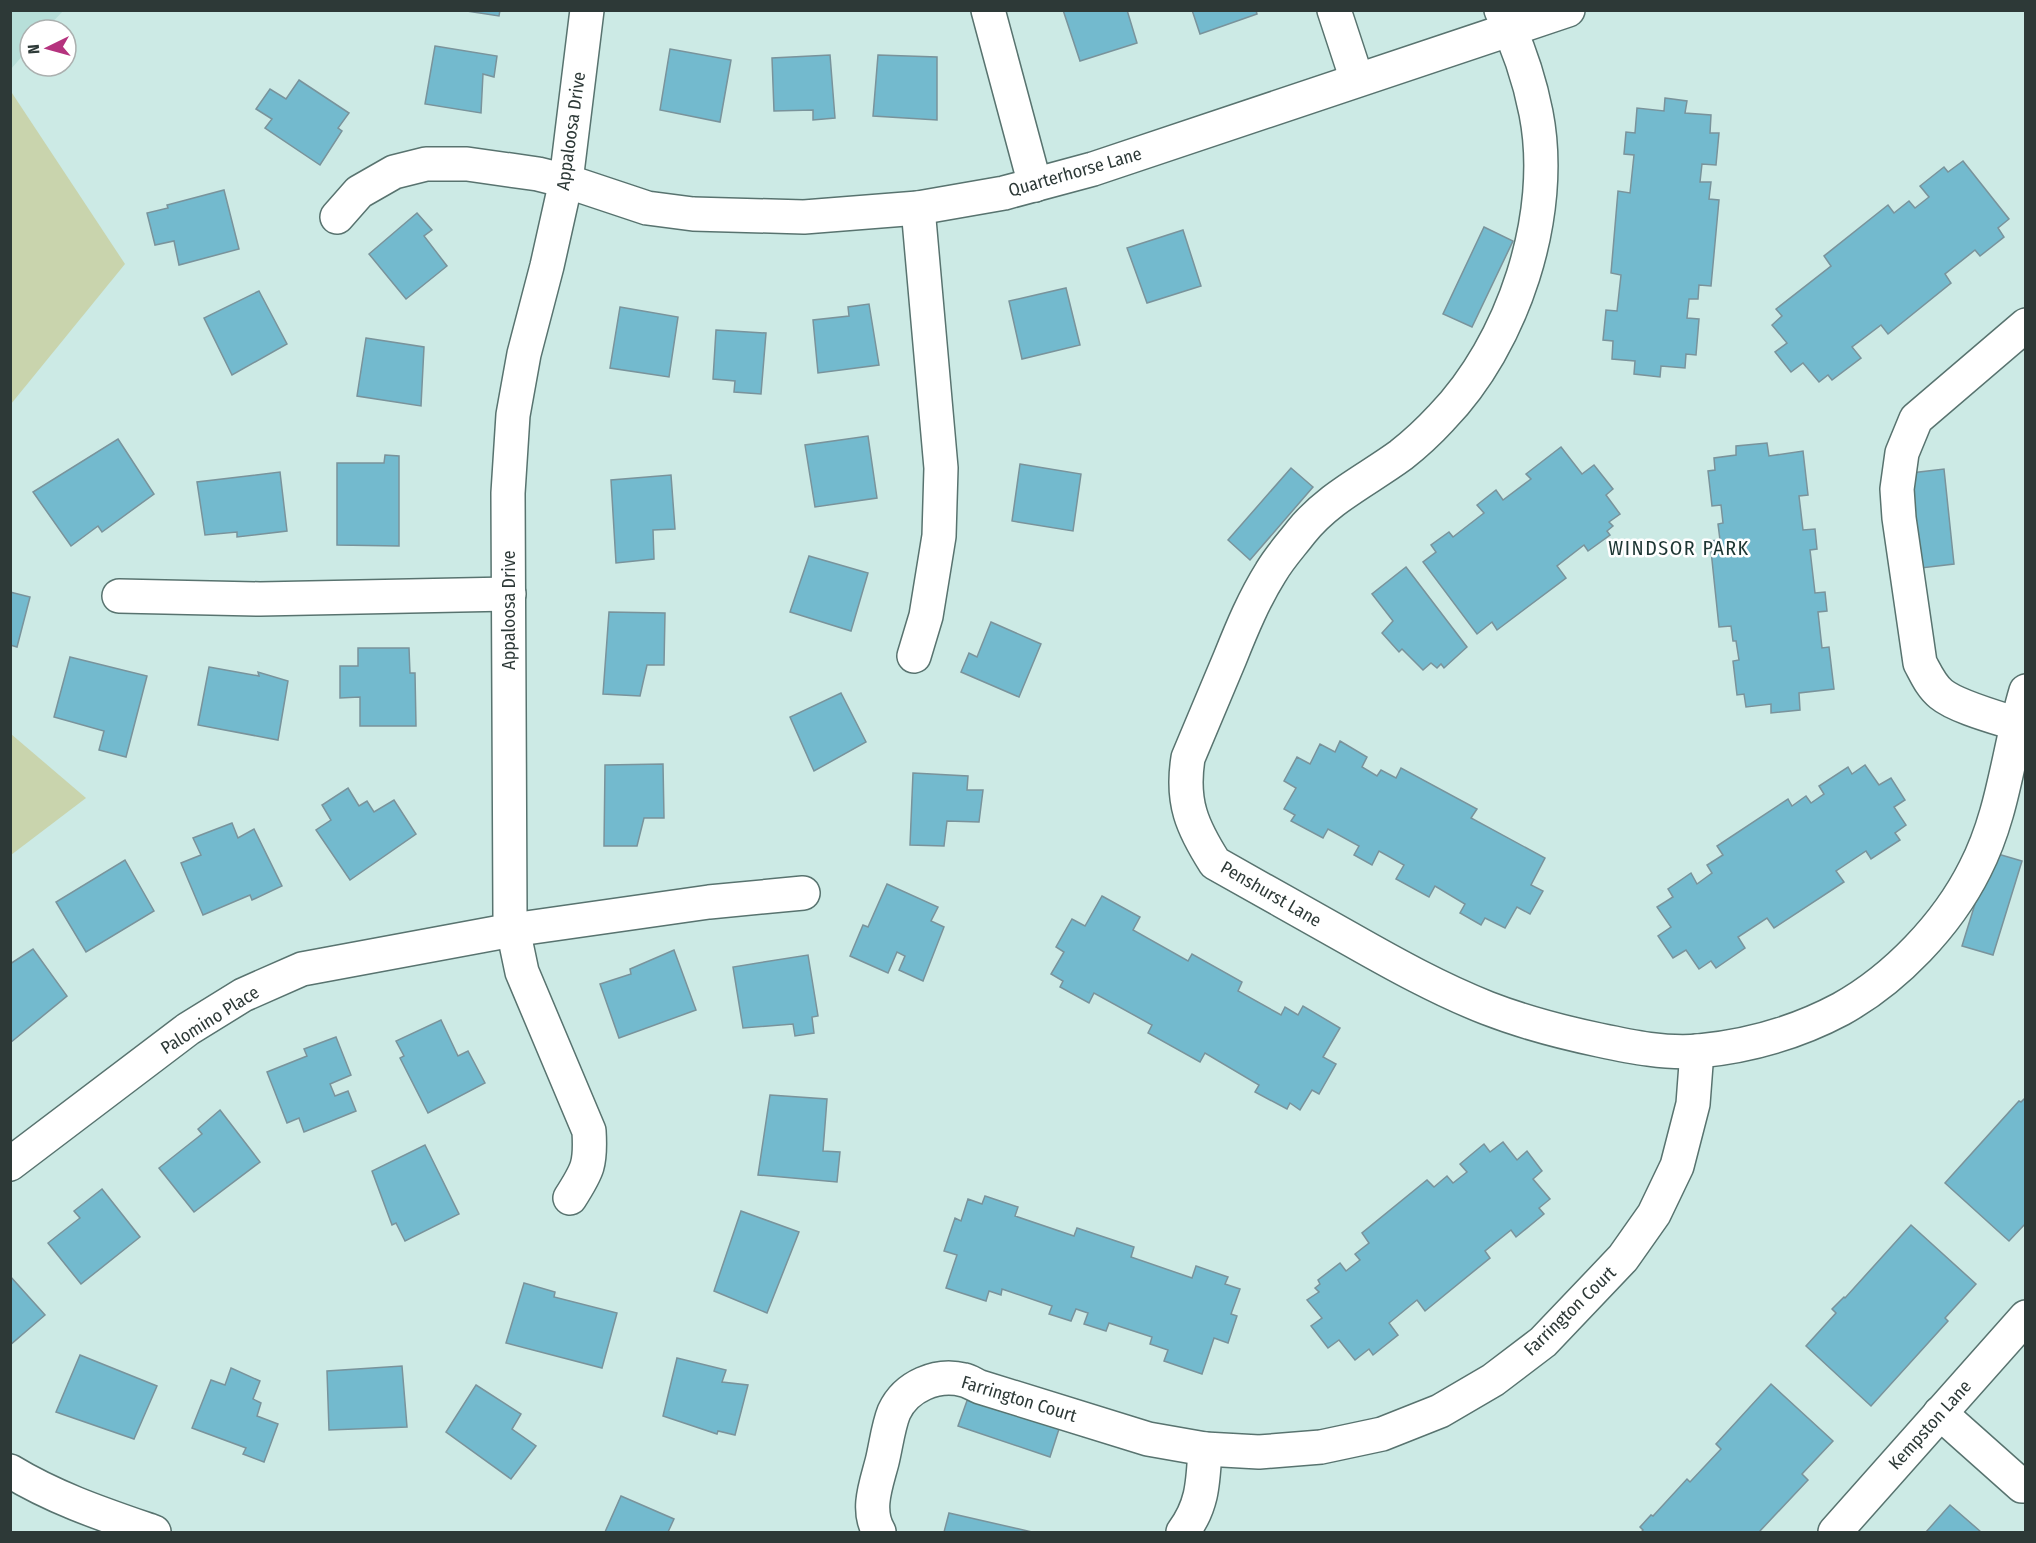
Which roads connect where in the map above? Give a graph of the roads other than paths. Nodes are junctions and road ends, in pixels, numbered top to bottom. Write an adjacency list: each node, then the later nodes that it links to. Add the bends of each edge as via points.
1 (587, 10): 7 (street, Appaloosa Drive)
2 (988, 10): 8 (street)
3 (1334, 10): 6 (street)
4 (1568, 10): 5 (street, Quarterhorse Lane)
5 (1506, 20): 6 (street, Quarterhorse Lane); 19 (street, Penshurst Lane, via 1524,62 1536,115 1541,169 1536,224 1520,287 1499,338 1442,417 1402,454 1340,494 1302,530 1271,571 1251,607 1188,758 1187,804 1197,835 1215,863 1413,974 1487,1008 1564,1033 1644,1049)
6 (1358, 80): 8 (street, Quarterhorse Lane)
7 (566, 181): 9 (street, Quarterhorse Lane, via 647,208 693,214 804,217); 10 (street, Quarterhorse Lane, via 467,165 426,164 394,172 359,192); 12 (street, Appaloosa Drive, via 513,415)
8 (1035, 185): 9 (street, Quarterhorse Lane)
9 (918, 208): 14 (street, via 941,468 939,536 926,616)
10 (337, 217)
11 (2025, 325): 16 (street, via 1916,419 1902,453 1897,489 1920,663 1928,680 1953,701)
12 (508, 594): 13 (street, via 260,599); 18 (street, Appaloosa Drive)
13 (119, 596)
14 (914, 656)
15 (2025, 691): 16 (street, Penshurst Lane)
16 (2021, 725): 19 (street, Penshurst Lane, via 1999,810 1974,870 1939,925 1911,957 1860,998 1813,1024 1762,1041)
17 (803, 893): 18 (street, Palomino Place)
18 (512, 930): 20 (street, Palomino Place, via 302,969 243,995 188,1029); 21 (street, Appaloosa Drive, via 522,972 589,1131 591,1155 586,1173)
19 (1697, 1051): 24 (street, Farrington Court, via 1693,1104 1677,1166 1654,1214 1623,1258 1543,1342 1485,1386 1440,1411 1382,1434 1321,1447 1259,1452)
20 (10, 1164)
21 (570, 1197)
22 (2025, 1317): 23 (street, Kempston Lane)
23 (1940, 1413): 26 (street); 30 (street, Kempston Lane)
24 (1205, 1449): 28 (street, Farrington Court, via 1148,1439 965,1380 942,1378 921,1384 894,1413 872,1504 873,1523); 29 (street, via 1203,1491 1193,1519)
25 (10, 1471): 27 (street, via 85,1508)
26 (2025, 1486)
27 (154, 1533)
28 (879, 1533)
29 (1183, 1533)
30 (1835, 1533)

